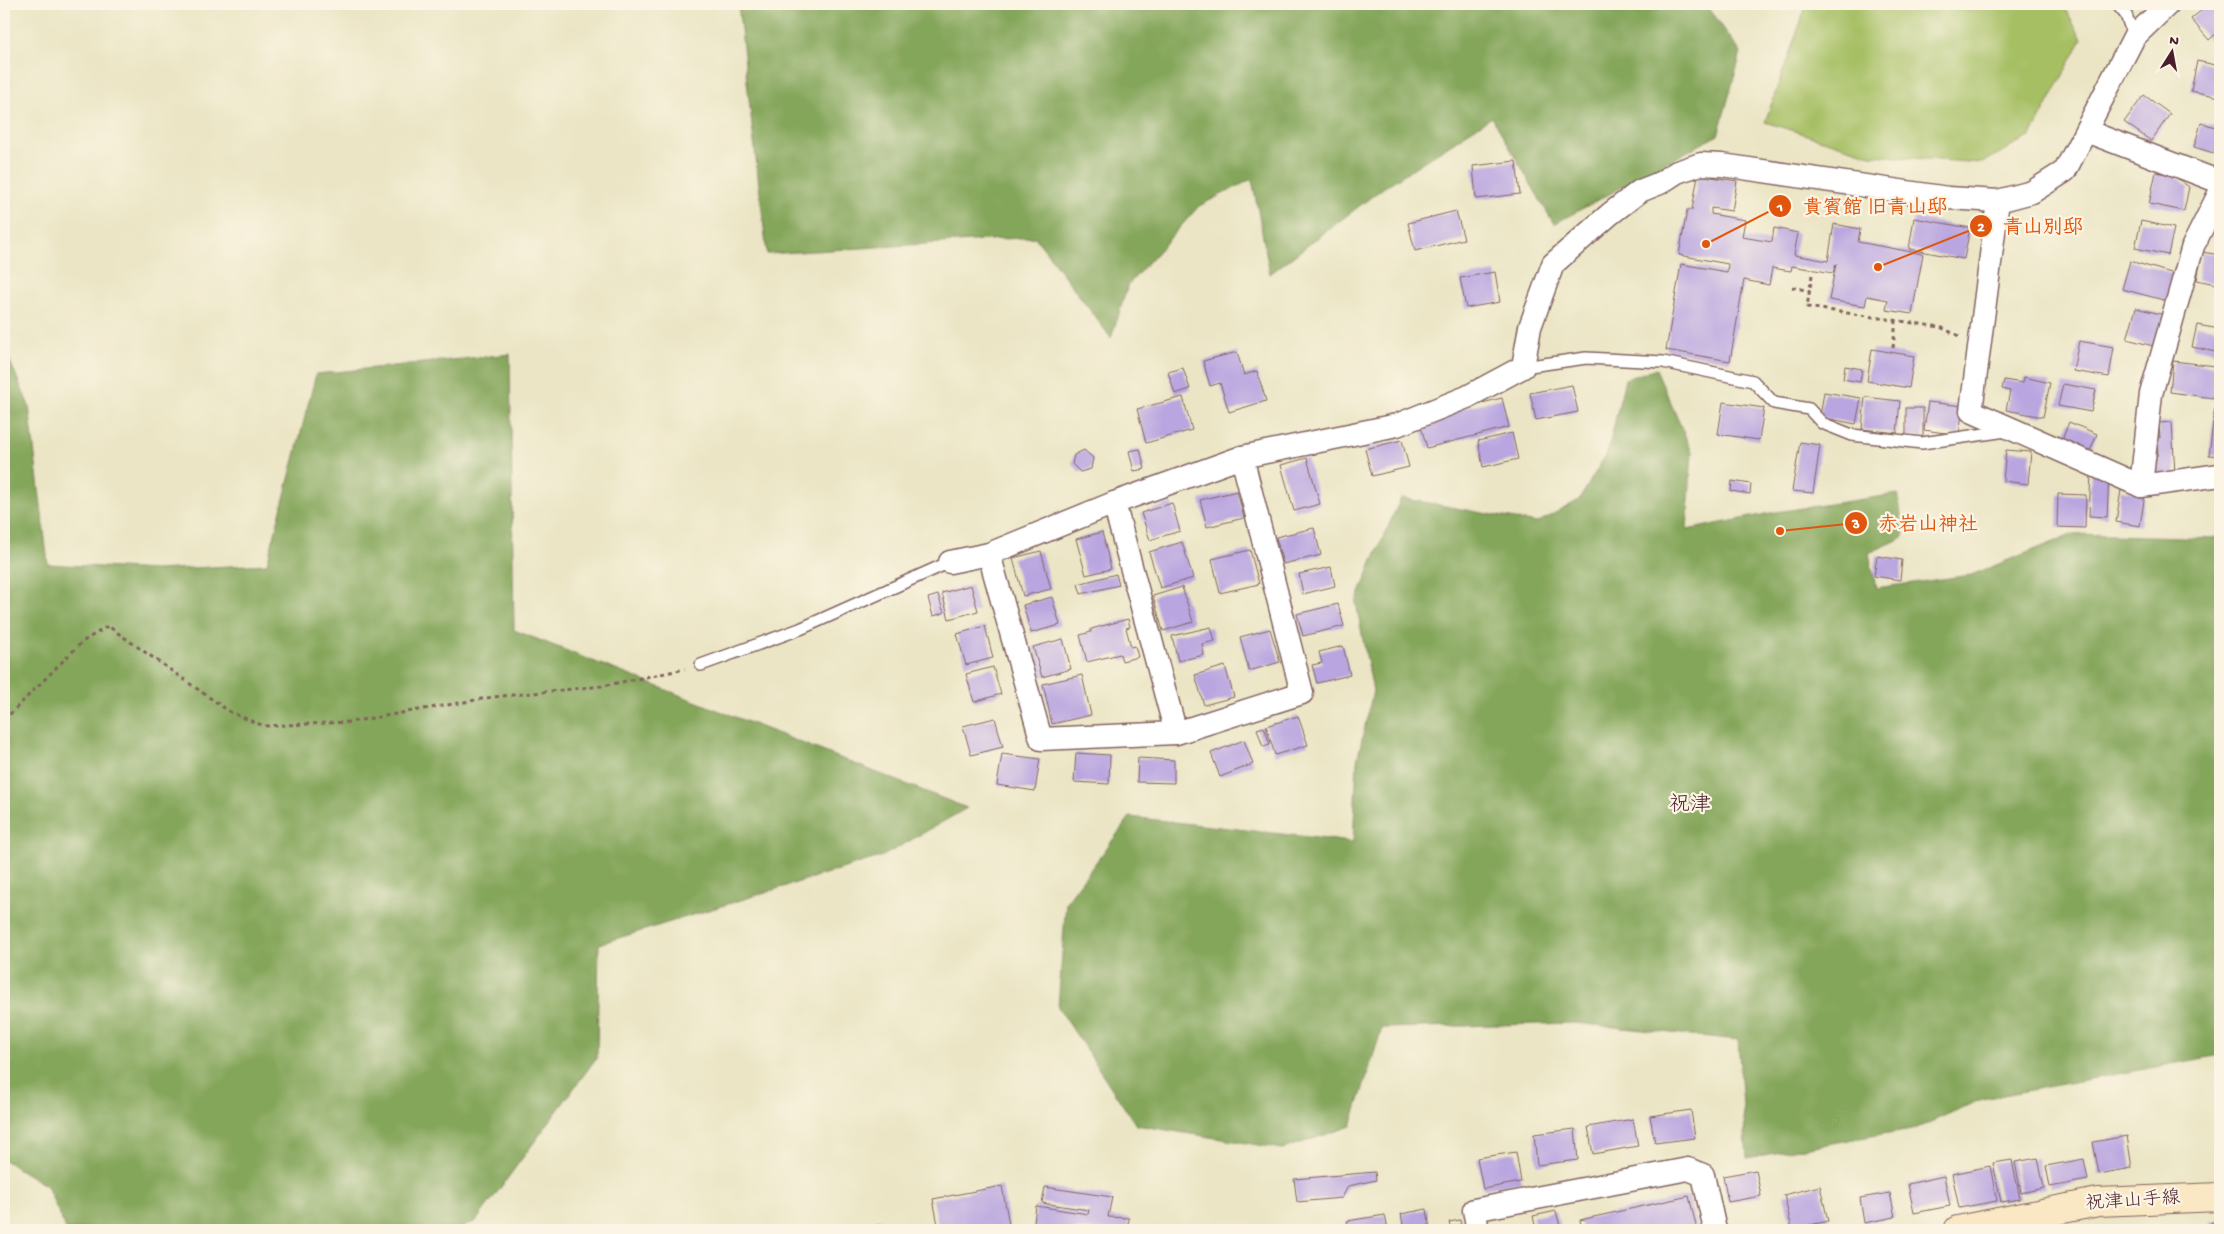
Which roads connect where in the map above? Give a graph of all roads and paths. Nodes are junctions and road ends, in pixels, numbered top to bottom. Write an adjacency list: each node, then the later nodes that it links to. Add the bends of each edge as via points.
1 (2117, 4): 3 (lane, via 2126,15)
2 (2168, 4): 3 (street)
3 (2134, 38): 4 (street)
4 (2086, 131): 5 (street); 7 (street, via 2065,171 2032,192)
5 (2220, 182)
6 (2220, 192): 18 (street, via 2193,246 2154,385)
7 (1998, 201): 12 (street); 14 (street, via 1948,198 1722,164 1701,164 1677,172 1640,191 1553,264 1530,327)
8 (1812, 275): 10 (path)
9 (1792, 288): 10 (path)
10 (1810, 291): 11 (path, via 1807,307)
11 (1896, 320): 12 (path, via 1940,327); 13 (path)
12 (1980, 345): 15 (street, via 1971,411)
13 (1893, 348)
14 (1523, 367): 15 (lane, via 1586,358 1663,362 1753,381 1774,403 1809,409 1822,423 1852,435 1922,444); 16 (street, via 1467,397 1397,425)
15 (2013, 430): 18 (street)
16 (1242, 457): 19 (street); 24 (street, via 1302,693)
17 (2220, 475): 18 (street)
18 (2141, 486)
19 (1114, 503): 20 (street); 24 (street)
20 (989, 554): 21 (street); 24 (street, via 1041,739)
21 (950, 562): 22 (lane, via 800,629)
22 (701, 665): 23 (path, via 602,686 493,697 350,722 264,726 230,712 108,626 82,642)
23 (4, 720)
24 (1176, 733)
25 (2220, 1197): 28 (street, 祝津山手線, via 2098,1202)
26 (1478, 1230): 27 (street, via 1474,1210 1688,1169 1703,1175)
27 (1715, 1230)
28 (1958, 1230)

